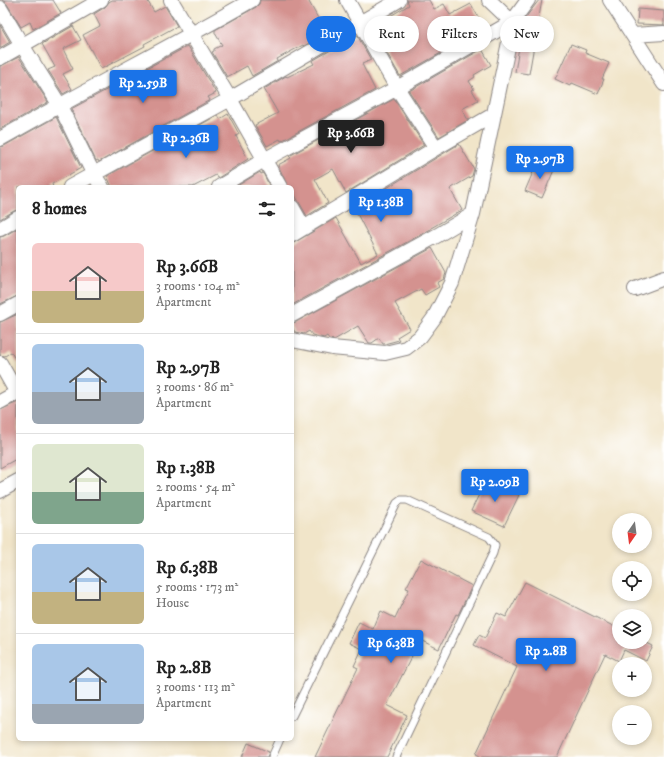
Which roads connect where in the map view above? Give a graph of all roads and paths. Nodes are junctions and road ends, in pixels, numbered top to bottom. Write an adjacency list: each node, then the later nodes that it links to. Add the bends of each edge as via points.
1 (101, 0): 17 (street)
2 (171, 0): 15 (street)
3 (252, 0): 15 (street)
4 (347, 0): 12 (street)
5 (399, 0): 12 (street)
6 (489, 0): 10 (street)
7 (528, 0): 11 (street)
8 (610, 0): 16 (street)
9 (0, 8): 17 (street)
10 (506, 16)
11 (516, 16)
12 (360, 23): 21 (street); 22 (street)
13 (500, 29): 21 (street)
14 (664, 33): 16 (street)
15 (191, 35): 22 (street); 23 (street)
16 (633, 35): 20 (street)
17 (22, 45): 19 (street); 23 (street)
18 (507, 52): 24 (street)
19 (0, 58)
20 (664, 84)
21 (397, 88): 26 (street); 27 (street)
22 (230, 98): 27 (street); 28 (street)
23 (60, 104): 25 (street); 28 (street)
24 (493, 115): 26 (street); 34 (street)
25 (0, 139)
26 (436, 148): 36 (street)
27 (264, 160): 31 (street); 32 (street)
28 (93, 173): 29 (street); 30 (street)
29 (73, 185)
30 (101, 185)
31 (222, 185)
32 (279, 185)
33 (294, 210): 36 (street)
34 (473, 214): 43 (street); 44 (street, via 452,283 434,318 420,337 406,348 385,353 332,348)
35 (16, 219): 37 (street)
36 (304, 228): 38 (street)
37 (0, 229)
38 (294, 234)
39 (664, 278): 40 (street)
40 (635, 289)
41 (16, 305): 42 (street)
42 (0, 314)
43 (294, 314)
44 (294, 340)
45 (0, 363): 46 (street)
46 (16, 389)
47 (16, 393): 48 (street)
48 (0, 402)
49 (16, 482): 50 (street)
50 (0, 491)
51 (294, 712): 54 (lane, via 397,503 407,500 489,537 495,545)
52 (279, 741): 53 (lane)
53 (272, 757)
54 (396, 757)

